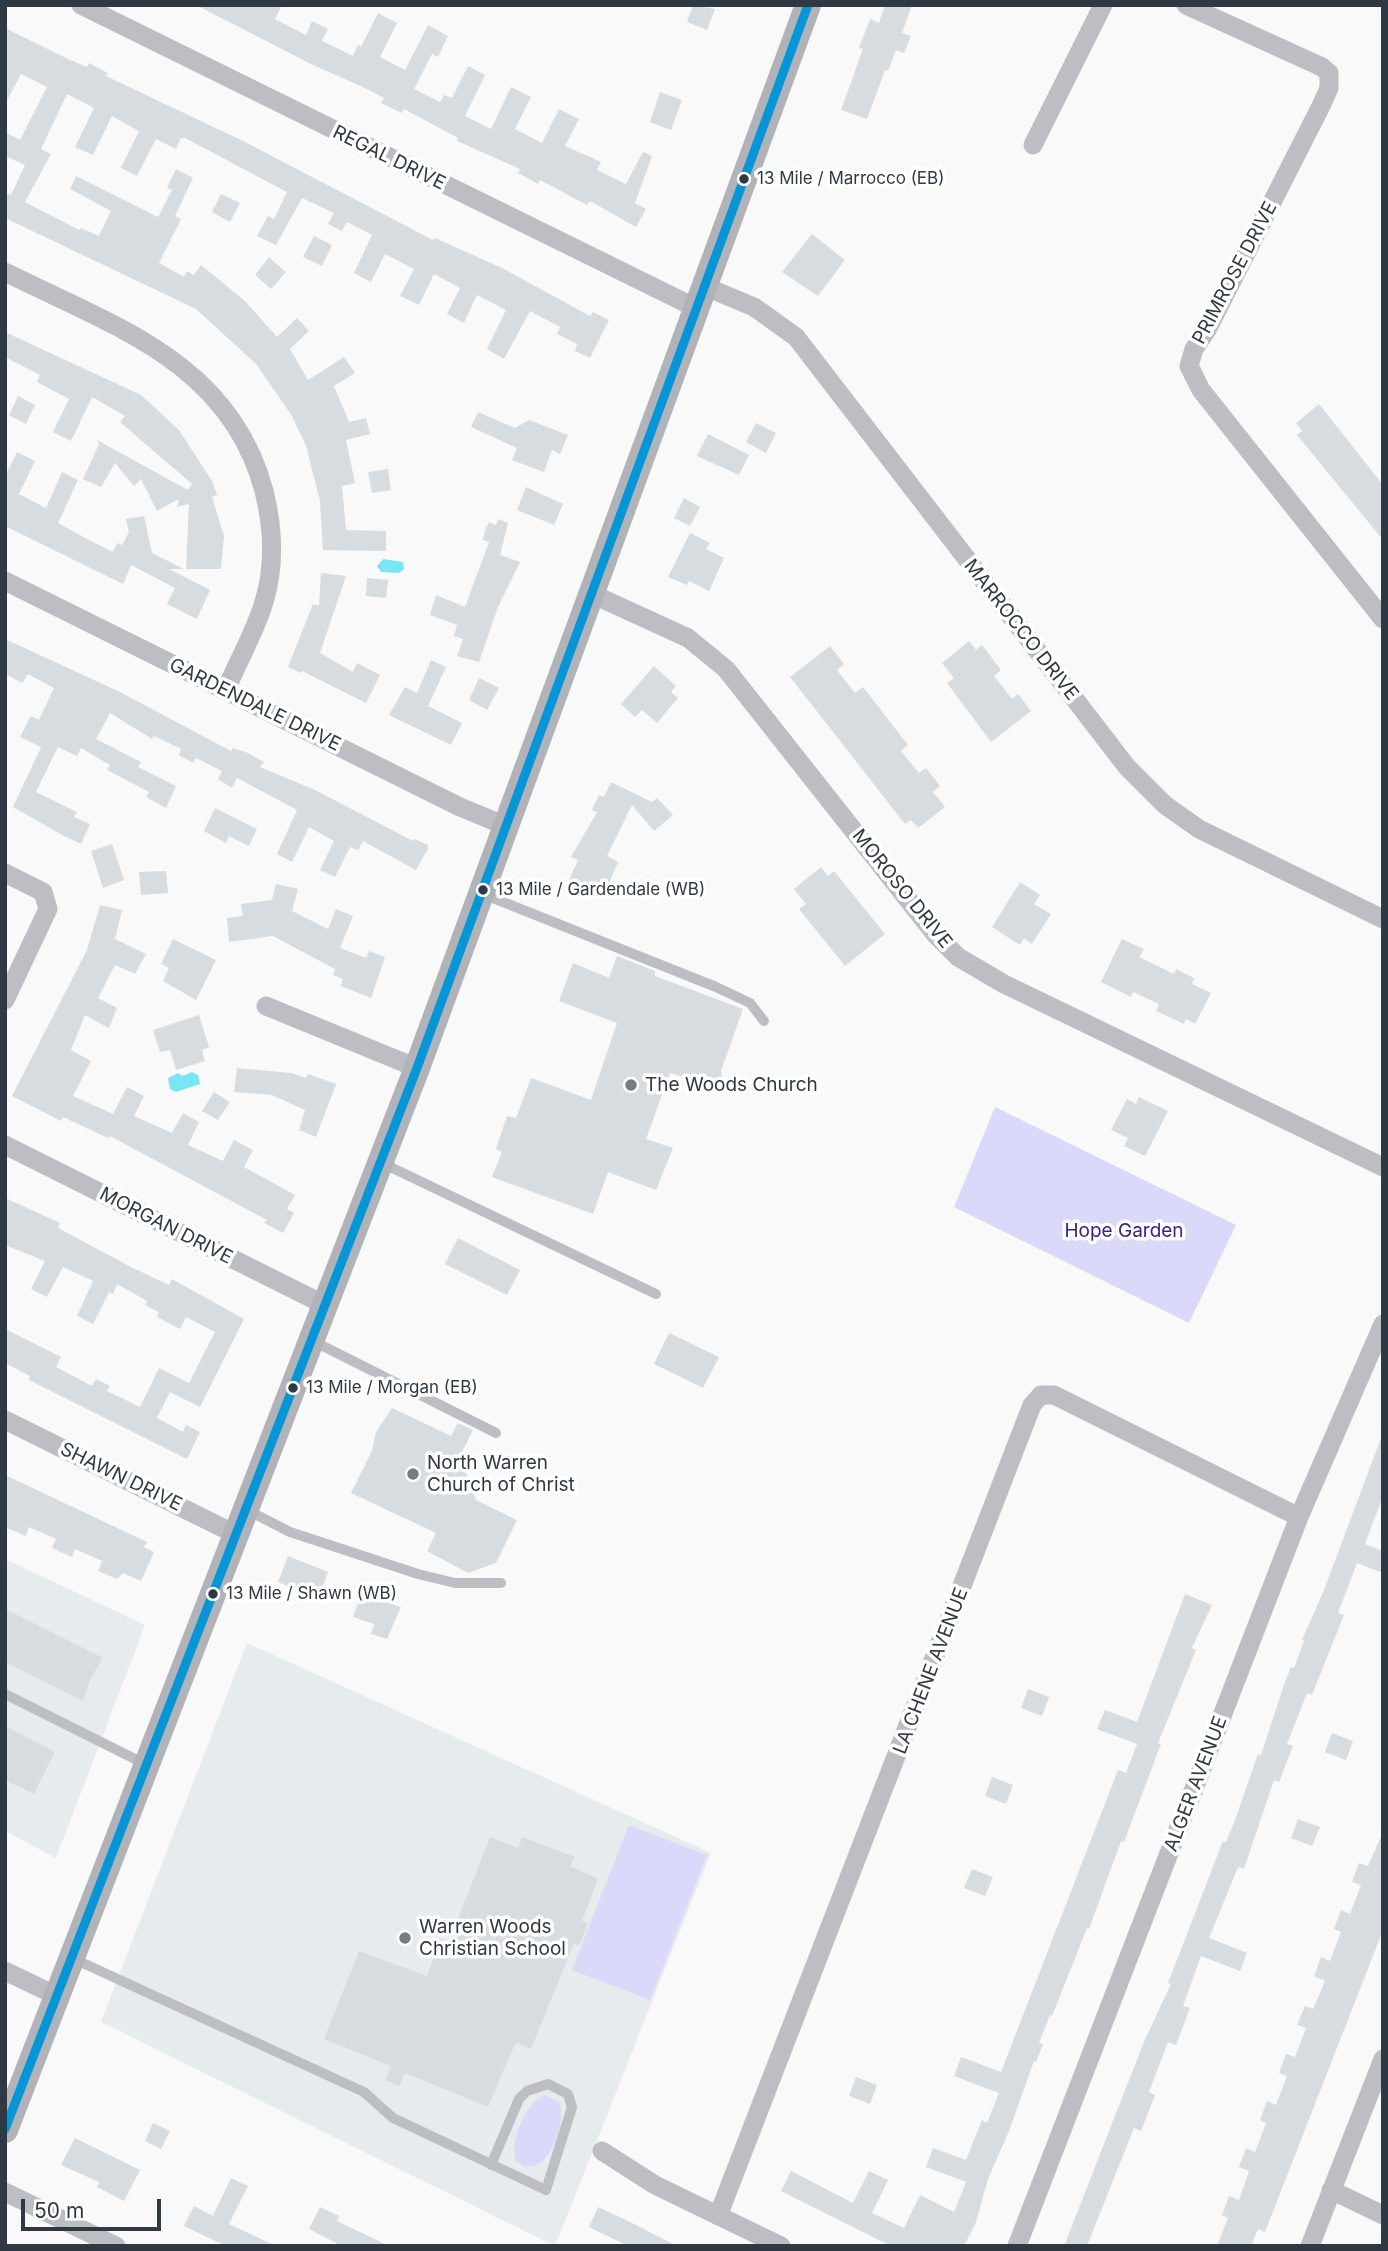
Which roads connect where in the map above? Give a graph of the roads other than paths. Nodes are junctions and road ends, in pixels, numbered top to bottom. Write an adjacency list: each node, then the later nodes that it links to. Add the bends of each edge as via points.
1 (81, 5): 7 (street, REGAL DRIVE)
2 (808, 5): 7 (main road)
3 (1103, 5): 5 (street)
4 (1186, 5): 10 (street, PRIMROSE DRIVE, via 1329,73 1322,104 1189,366 1200,390)
5 (1033, 145)
6 (5, 272): 11 (street, via 181,365 228,412 246,439 270,518 272,548 264,602)
7 (702, 298): 9 (main road); 15 (street, MARROCCO DRIVE, via 754,307 796,337 1127,767 1165,805 1199,830)
8 (5, 581): 11 (street, GARDENDALE DRIVE)
9 (592, 594): 12 (main road); 22 (street, MOROSO DRIVE, via 688,638 726,669 958,957 1004,984)
10 (1383, 619)
11 (226, 690): 12 (street, GARDENDALE DRIVE)
12 (506, 826): 14 (main road)
13 (5, 873): 16 (street, via 43,892 48,909)
14 (482, 894): 18 (lane, via 716,987 750,1003); 19 (main road)
15 (1383, 919)
16 (5, 1000)
17 (266, 1006): 19 (street)
18 (764, 1021)
19 (417, 1068): 21 (main road)
20 (5, 1145): 24 (street, MORGAN DRIVE)
21 (381, 1162): 23 (lane); 24 (main road)
22 (1383, 1167)
23 (656, 1294)
24 (327, 1306): 26 (main road)
25 (1383, 1324): 30 (street, ALGER AVENUE)
26 (313, 1340): 28 (lane); 29 (main road)
27 (5, 1420): 31 (street, SHAWN DRIVE)
28 (496, 1433)
29 (246, 1510): 31 (main road); 32 (lane, via 290,1532 418,1574 455,1583)
30 (1299, 1517): 45 (street, LA CHENE AVENUE, via 1054,1395 1041,1395 1032,1405); 48 (street, ALGER AVENUE)
31 (237, 1535): 34 (main road)
32 (501, 1583)
33 (5, 1694): 34 (lane)
34 (147, 1765): 35 (main road)
35 (72, 1958): 37 (main road); 41 (lane, via 364,2092 393,2118)
36 (5, 1971): 37 (street)
37 (57, 1996): 39 (main road)
38 (1383, 2059): 42 (street)
39 (5, 2130)
40 (602, 2151): 45 (street, via 630,2171)
41 (491, 2165): 41 (lane, via 519,2099 548,2084 568,2094 572,2107 546,2190)
42 (1331, 2190): 44 (street); 49 (street)
43 (5, 2192): 46 (street)
44 (1383, 2215)
45 (719, 2216): 47 (street)
46 (116, 2246)
47 (781, 2246)
48 (1017, 2246)
49 (1310, 2246)

